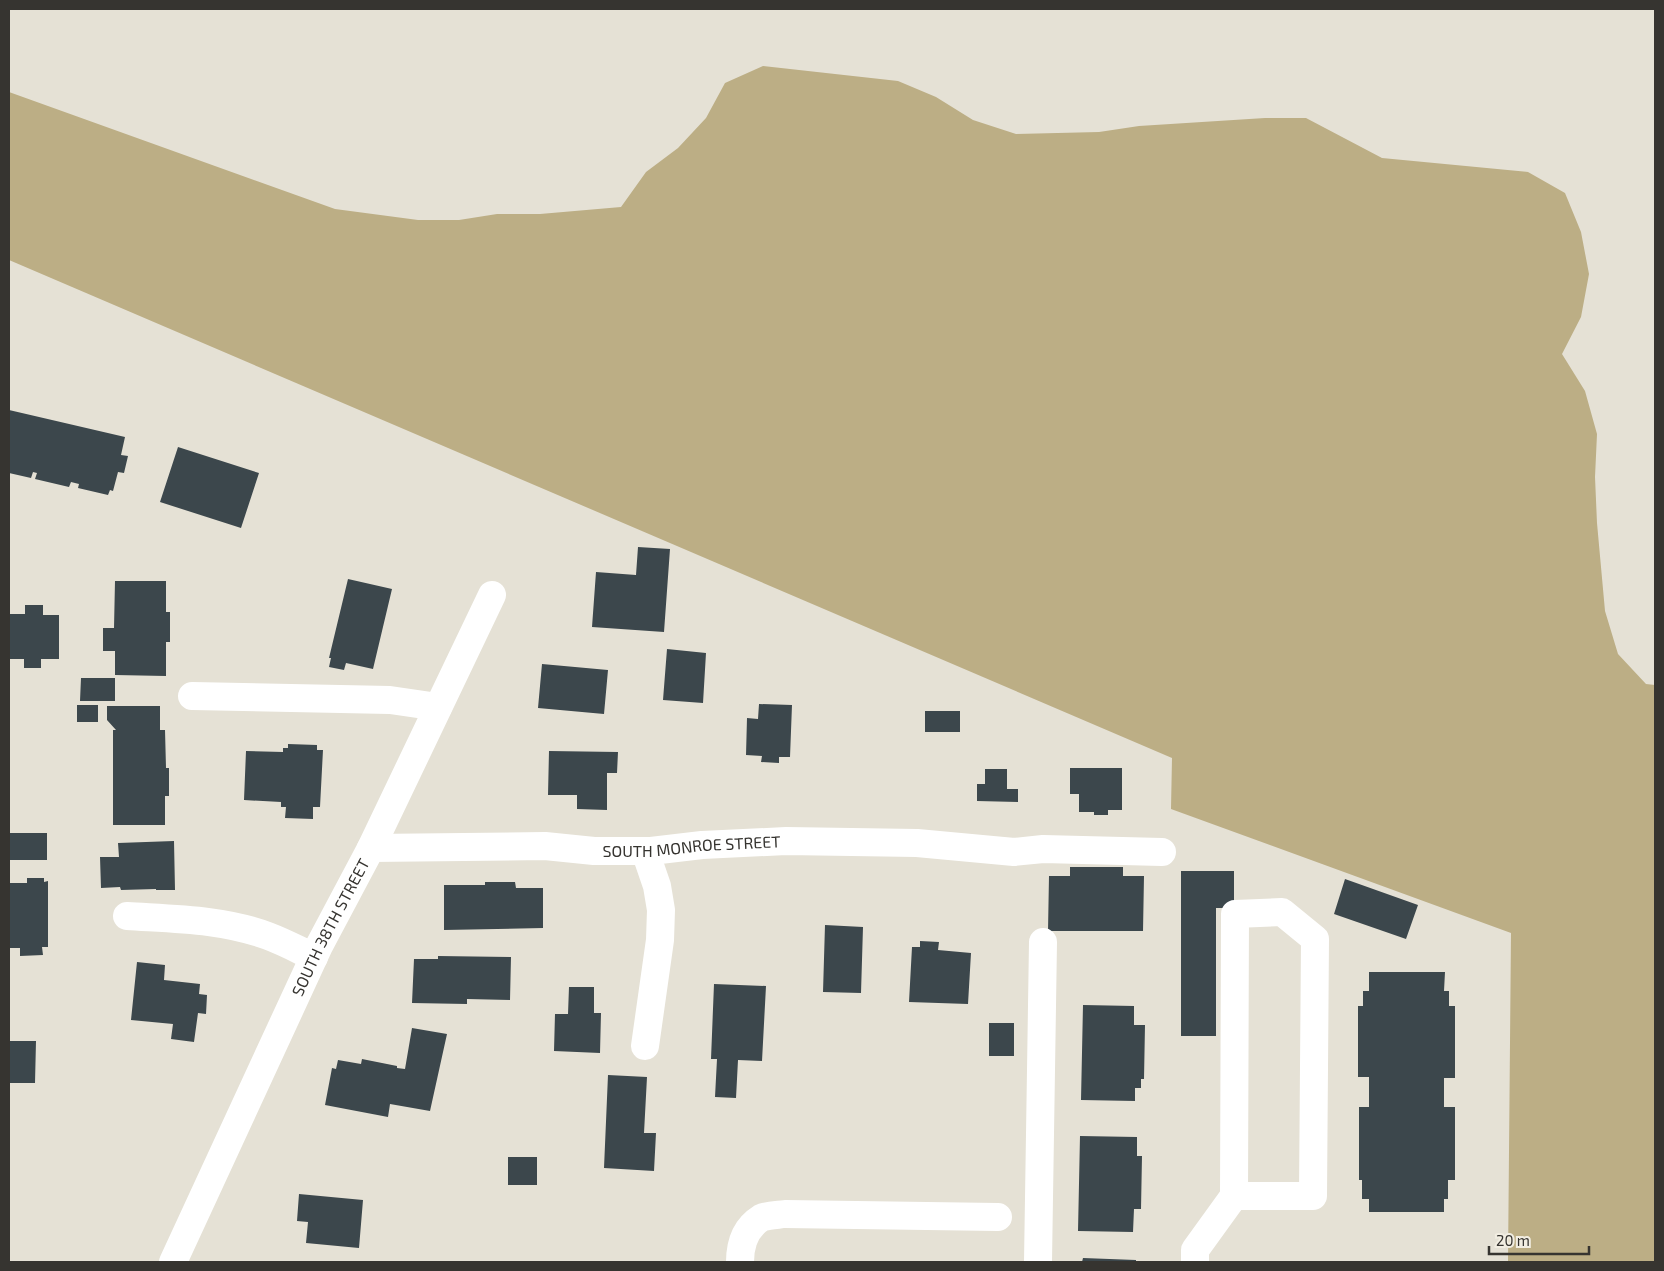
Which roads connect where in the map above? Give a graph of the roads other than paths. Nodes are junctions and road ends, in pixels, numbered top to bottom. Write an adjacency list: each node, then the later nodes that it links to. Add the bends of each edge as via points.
1 (492, 595): 3 (street, SOUTH 38TH STREET)
2 (192, 696): 3 (street, via 390,700)
3 (438, 707): 4 (street, SOUTH 38TH STREET)
4 (371, 848): 5 (street, SOUTH MONROE STREET, via 545,846 594,851); 9 (street, SOUTH 38TH STREET)
5 (645, 851): 6 (street, SOUTH MONROE STREET, via 786,841 917,842 1014,852 1044,849); 10 (street, via 661,910 660,940)
6 (1162, 852)
7 (127, 916): 9 (street, via 200,920 237,928 267,936)
8 (1044, 942): 15 (street)
9 (314, 957): 13 (street, SOUTH 38TH STREET)
10 (645, 1046)
11 (1234, 1196): 11 (street, via 1314,1196 1315,939 1282,912 1235,914); 16 (street, via 1195,1250)
12 (998, 1217): 14 (street, via 785,1214 762,1218 747,1230 740,1250)
13 (173, 1262)
14 (740, 1262)
15 (1038, 1262)
16 (1195, 1262)

